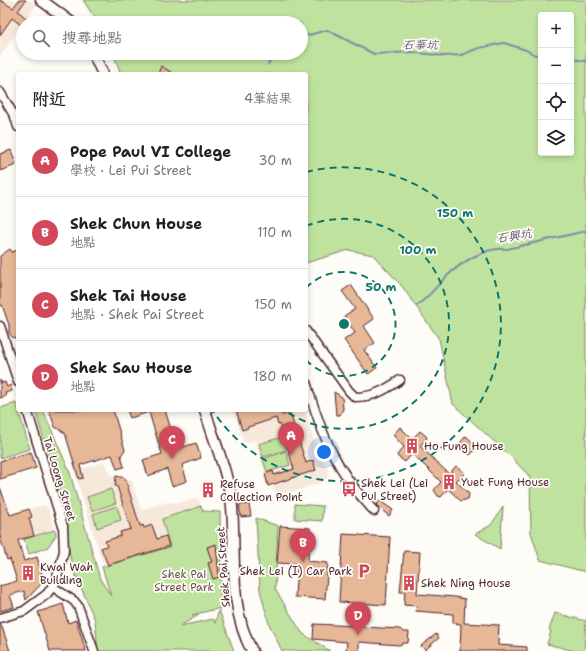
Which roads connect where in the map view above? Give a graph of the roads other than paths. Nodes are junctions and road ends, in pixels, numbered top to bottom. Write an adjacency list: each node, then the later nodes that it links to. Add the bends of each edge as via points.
1 (41, 0): 2 (street)
2 (63, 16)
3 (97, 60): 4 (street)
4 (102, 72)
5 (0, 92): 6 (street)
6 (16, 120)
7 (0, 326): 9 (street)
8 (308, 333): 10 (street, via 355,397 376,394)
9 (16, 376)
10 (400, 380)
11 (308, 388): 14 (street, via 323,436 336,464)
12 (28, 412): 15 (street, Tai Loong Street, via 63,526 64,551)
13 (206, 412): 18 (street, Shek Pai Street, via 230,494 237,609)
14 (374, 511)
15 (53, 587): 16 (street, via 32,606); 17 (street, via 78,606)
16 (0, 618)
17 (94, 651)
18 (252, 651)

